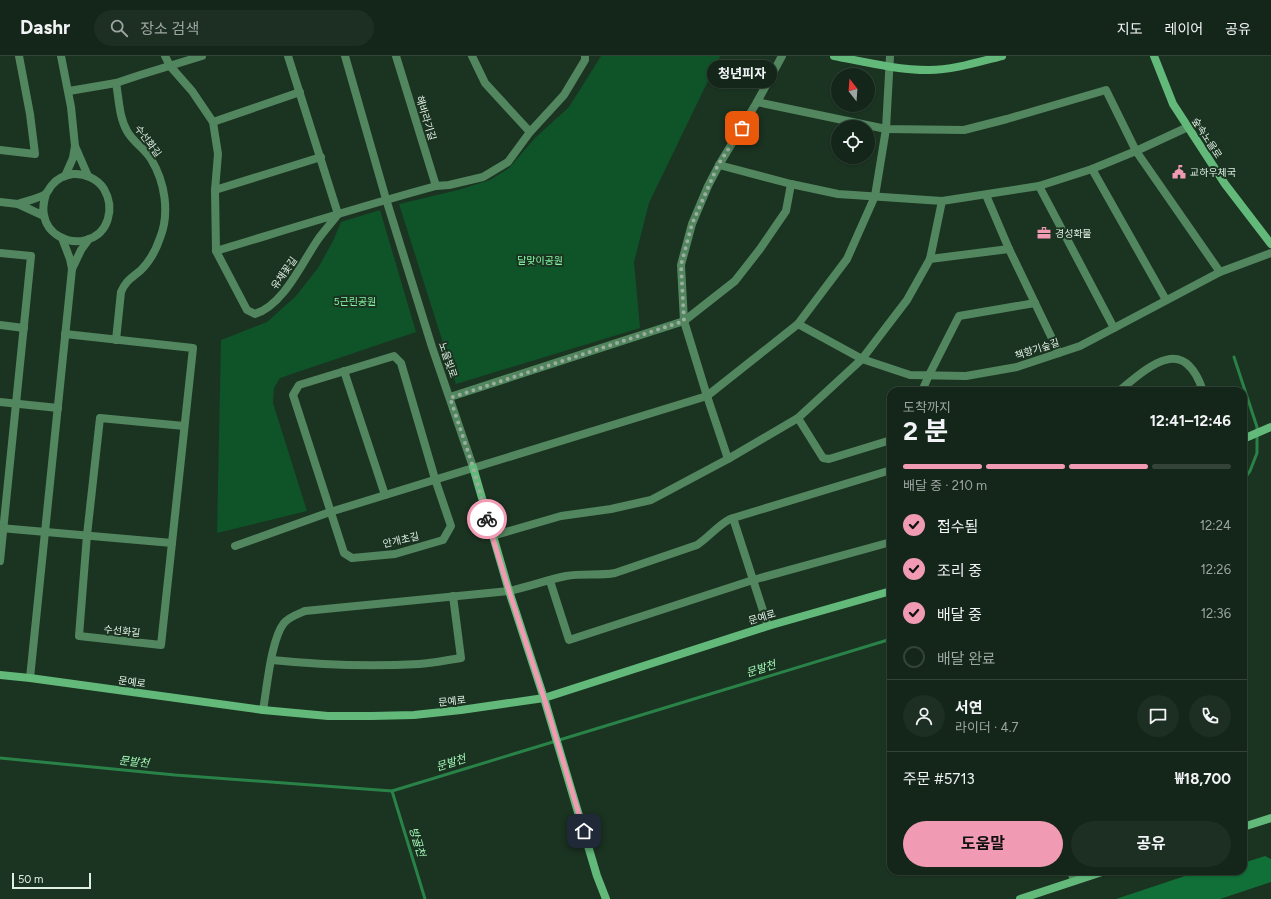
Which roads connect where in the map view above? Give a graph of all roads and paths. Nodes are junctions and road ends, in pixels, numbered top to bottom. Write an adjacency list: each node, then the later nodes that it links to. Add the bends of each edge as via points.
1 (19, 56): 26 (street, via 35,154)
2 (61, 56): 18 (street)
3 (165, 56): 15 (street, 유채꽃길)
4 (202, 56): 15 (street)
5 (288, 56): 19 (street)
6 (345, 56): 40 (street, 노을빛로)
7 (396, 56): 34 (street, 해바라기길)
8 (472, 56): 24 (street, via 485,83)
9 (585, 56): 24 (street, via 564,95)
10 (782, 56): 20 (street)
11 (834, 56): 16 (street)
12 (890, 56): 16 (street)
13 (1002, 56): 16 (street, via 929,70)
14 (1154, 56): 22 (street, 숲속노을로, via 1173,104)
15 (170, 66): 17 (street); 21 (street, 유채꽃길, via 192,91)
16 (889, 67): 23 (street)
17 (116, 83): 18 (street); 64 (street, 수선화길, via 122,120 130,135 150,158 158,174 165,209 164,224 156,249 141,270 124,285 121,292)
18 (69, 91): 25 (street)
19 (300, 92): 21 (street); 28 (street)
20 (757, 102): 23 (street); 29 (street)
21 (213, 122): 36 (street, 유채꽃길, via 218,154)
22 (1188, 127): 27 (street); 48 (street, 숲속노을로, via 1225,184)
23 (886, 129): 27 (street, via 964,130 1106,90); 39 (street)
24 (530, 132): 34 (street, via 508,162 483,177)
25 (75, 146): 31 (street); 32 (street)
26 (0, 150)
27 (1136, 151): 30 (street); 55 (street)
28 (321, 158): 36 (street); 44 (street)
29 (718, 165): 33 (street); 58 (street, via 692,224 681,265)
30 (1092, 169): 35 (street); 56 (street)
31 (65, 176): 32 (street); 37 (street, via 52,185)
32 (88, 176): 47 (street, via 103,187 109,197 110,208 103,228)
33 (791, 184): 39 (street, via 838,194); 58 (street, via 786,211 756,255 735,281)
34 (436, 186): 40 (street)
35 (1038, 186): 38 (street); 62 (street)
36 (215, 190): 50 (street, 유채꽃길)
37 (46, 194): 43 (street); 45 (street)
38 (986, 195): 41 (street); 49 (street)
39 (875, 196): 41 (street); 59 (street, via 847,259)
40 (386, 199): 44 (street); 73 (street, 노을빛로)
41 (942, 201): 53 (street)
42 (0, 202): 43 (street)
43 (18, 204): 45 (street)
44 (338, 214): 50 (street); 50 (street, 유채꽃길, via 319,238 285,292 264,312 255,314 247,310)
45 (44, 216): 46 (street, via 48,226)
46 (62, 238): 47 (street, via 75,242); 54 (street)
47 (89, 239): 54 (street)
48 (1271, 244)
49 (1009, 249): 53 (street); 57 (street)
50 (216, 251)
51 (1271, 252): 55 (street, 책향기숲길)
52 (0, 253): 61 (street, via 31,256)
53 (930, 259): 66 (street, via 906,300)
54 (72, 269): 63 (street)
55 (1220, 272): 56 (street, 책향기숲길)
56 (1166, 300): 62 (street, 책향기숲길)
57 (1034, 303): 65 (street); 68 (street, via 959,316)
58 (684, 321): 72 (street); 73 (street)
59 (798, 324): 66 (street, 책향기숲길); 72 (street)
60 (0, 325): 61 (street)
61 (24, 328): 75 (street)
62 (1114, 328): 65 (street, 책향기숲길, via 1080,346)
63 (65, 334): 64 (street, 수선화길); 76 (street)
64 (116, 340): 78 (street, 수선화길, via 193,348)
65 (1059, 353): 68 (street, 책향기숲길, via 1017,367 966,376)
66 (862, 359): 68 (street, 책향기숲길, via 910,374); 77 (street)
67 (344, 371): 86 (street, 안개초길, via 394,356 401,363); 87 (street); 88 (street, 안개초길, via 299,385 293,395)
68 (929, 375): 69 (street)
69 (924, 387)
70 (1124, 387): 71 (street, via 1154,364 1175,359 1189,364)
71 (1202, 387)
72 (706, 396): 82 (street); 83 (street)
73 (450, 398): 83 (street, 노을빛로)
74 (0, 402): 75 (street)
75 (16, 403): 76 (street); 85 (street)
76 (58, 408): 91 (street)
77 (798, 418): 81 (street, via 823,458 829,459); 82 (street)
78 (184, 426): 92 (street, 수선화길, via 100,418); 94 (street, 수선화길)
79 (1271, 426): 80 (street)
80 (1247, 437)
81 (887, 441)
82 (728, 459): 93 (street, via 652,500 561,516)
83 (473, 467): 86 (street); 93 (street, 노을빛로)
84 (887, 471): 89 (street)
85 (4, 479): 90 (street)
86 (435, 479): 87 (street); 88 (street, 안개초길, via 451,526 443,540 395,554 352,558 344,553)
87 (385, 495): 88 (street)
88 (330, 512): 96 (street)
89 (733, 518): 98 (street); 99 (street, via 720,524 704,540 689,548 615,573 566,576)
90 (2, 528): 91 (street); 97 (street)
91 (45, 532): 92 (street); 106 (street)
92 (87, 535): 94 (street); 94 (street, 수선화길, via 79,636 161,645)
93 (492, 536): 100 (street, 노을빛로)
94 (172, 543)
95 (887, 543): 98 (street)
96 (235, 546)
97 (0, 561)
98 (753, 580): 99 (street, via 569,640); 103 (street)
99 (550, 581): 100 (street)
100 (509, 591): 102 (street); 107 (street, 노을빛로)
101 (887, 592): 103 (street, 문예로)
102 (453, 596): 104 (street, via 305,610 285,622 279,631); 104 (street, via 461,658 420,664 362,666)
103 (768, 626): 107 (street, 문예로)
104 (272, 660): 108 (street)
105 (0, 675): 106 (street, 문예로)
106 (30, 678): 108 (street, 문예로)
107 (544, 698): 108 (street, 문예로, via 414,715 328,716); 114 (street, 노을빛로)
108 (264, 710)
109 (1271, 818): 110 (street)
110 (1247, 825)
111 (1072, 875): 113 (street)
112 (1093, 875): 113 (street)
113 (1074, 881): 115 (street)
114 (606, 899)
115 (1020, 899)

